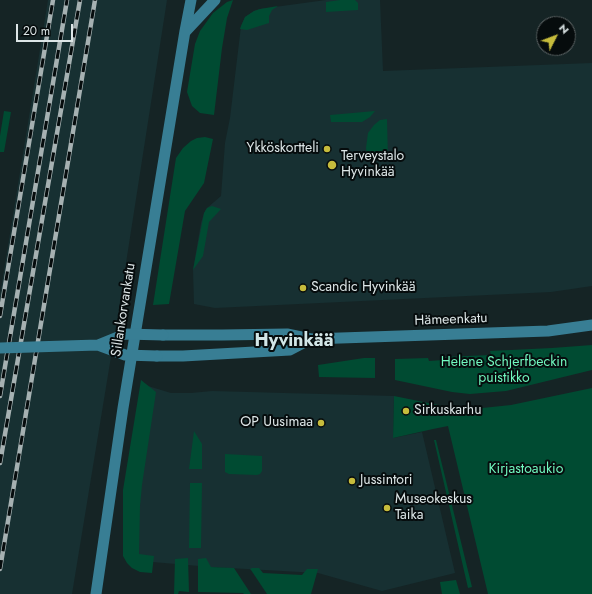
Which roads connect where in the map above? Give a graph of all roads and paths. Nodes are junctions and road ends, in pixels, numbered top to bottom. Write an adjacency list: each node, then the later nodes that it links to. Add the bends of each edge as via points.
1 (191, 0): 3 (main road, Sillankorvankatu)
2 (215, 0): 3 (main road)
3 (185, 31): 8 (main road, Sillankorvankatu, via 123,408)
4 (592, 325): 5 (main road, Hämeenkatu, via 548,331)
5 (311, 340): 6 (main road, Hämeenkatu, bridge, via 287,334 125,334); 6 (main road, Hämeenkatu, bridge, via 290,350 182,356 125,355)
6 (98, 345): 7 (main road, bridge)
7 (0, 348)
8 (96, 594)

